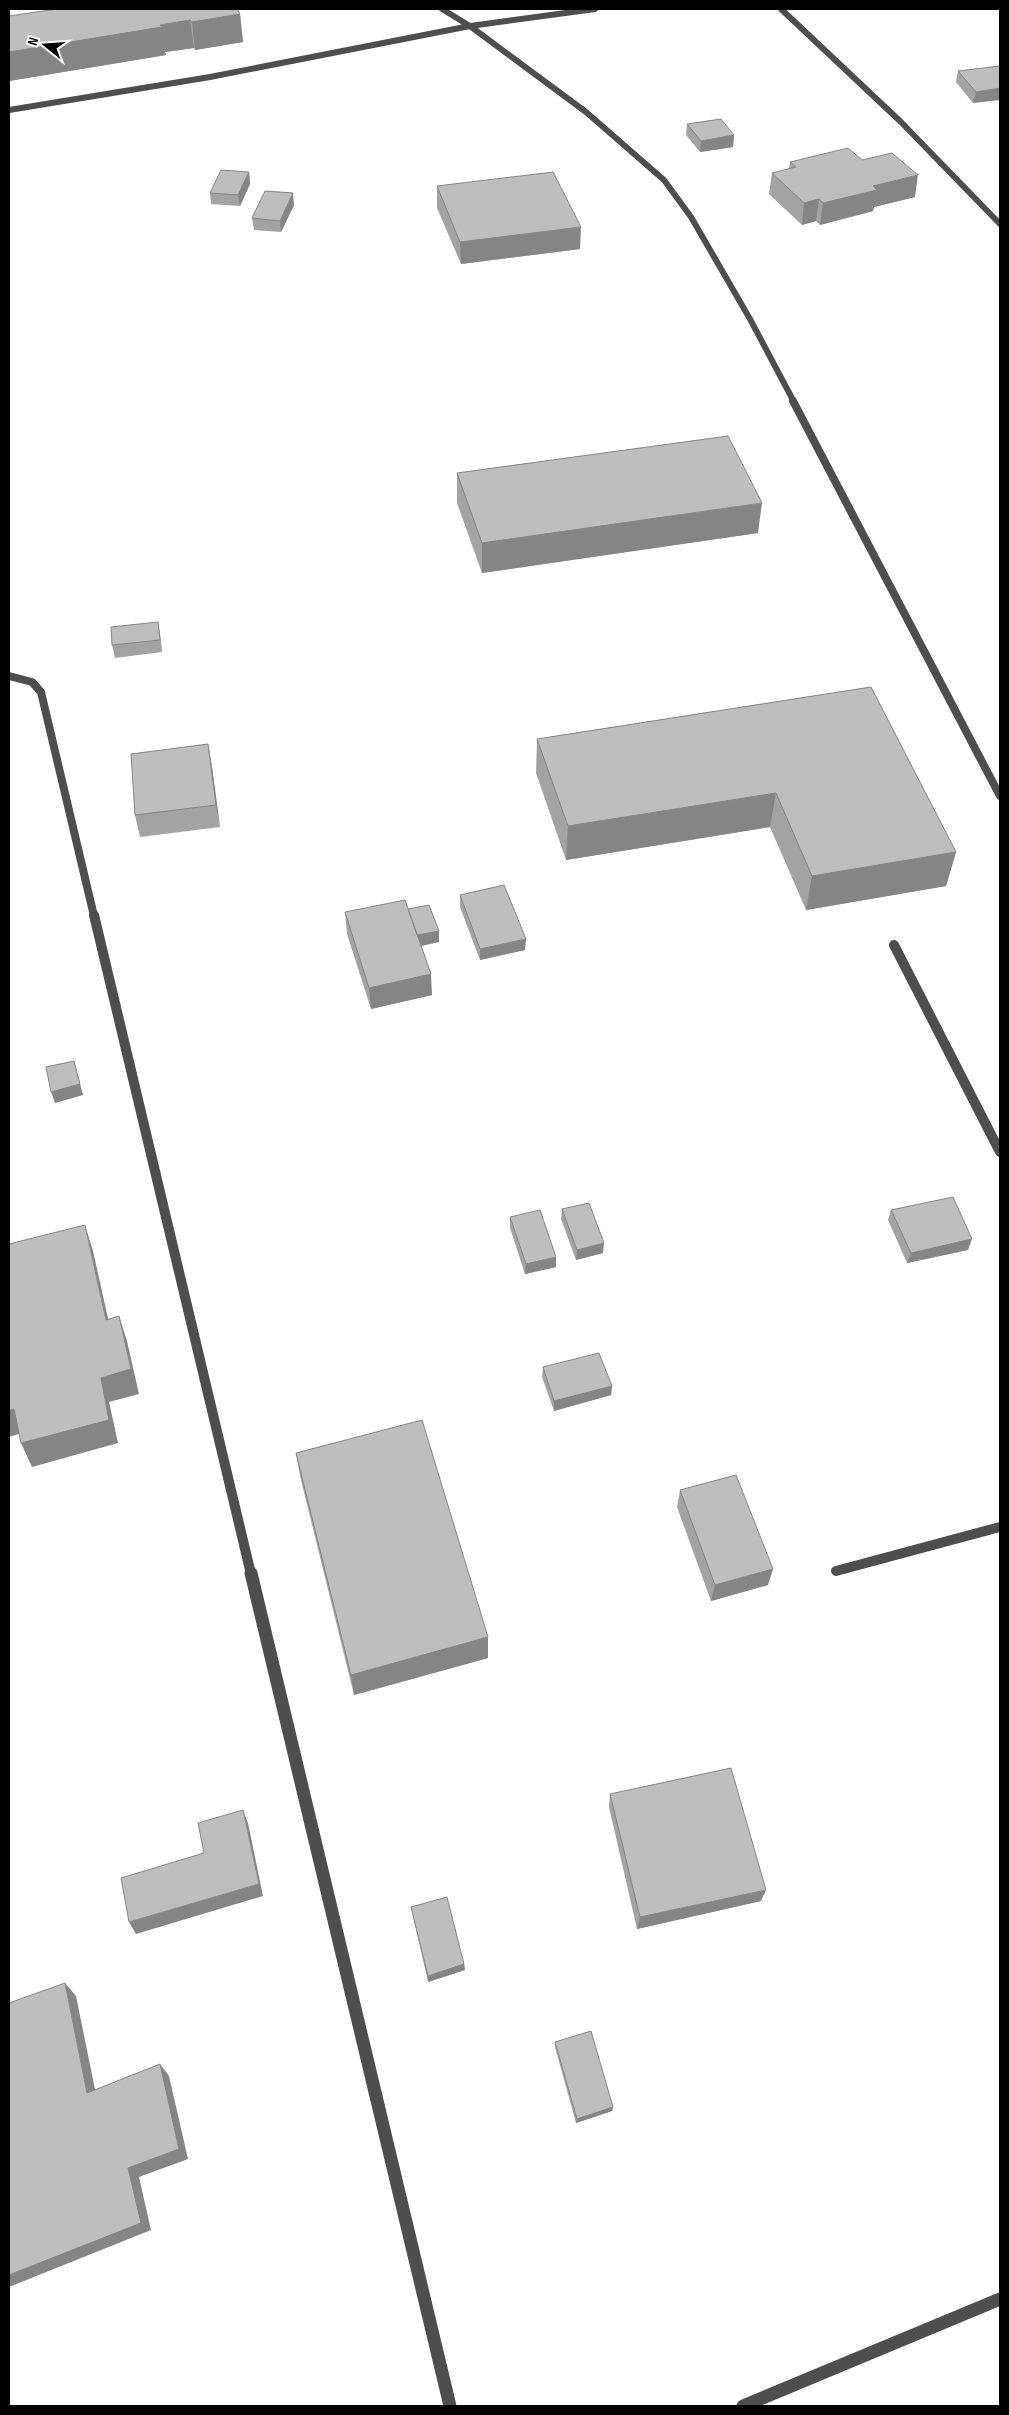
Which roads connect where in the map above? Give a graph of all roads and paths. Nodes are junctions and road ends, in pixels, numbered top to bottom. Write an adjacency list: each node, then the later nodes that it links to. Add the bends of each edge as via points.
1 (442, 9): 4 (street)
2 (595, 9): 4 (street)
3 (781, 9): 6 (street, via 901,122)
4 (470, 26): 5 (street, via 210,77); 8 (street, via 586,112 664,180 691,217 750,319)
5 (9, 110)
6 (1000, 224)
7 (9, 676): 14 (street, via 32,682 41,692)
8 (1000, 796)
9 (894, 945): 10 (street)
10 (1000, 1152)
11 (1000, 1527): 12 (street)
12 (836, 1571)
13 (1000, 2299): 15 (street)
14 (450, 2406)
15 (743, 2406)

